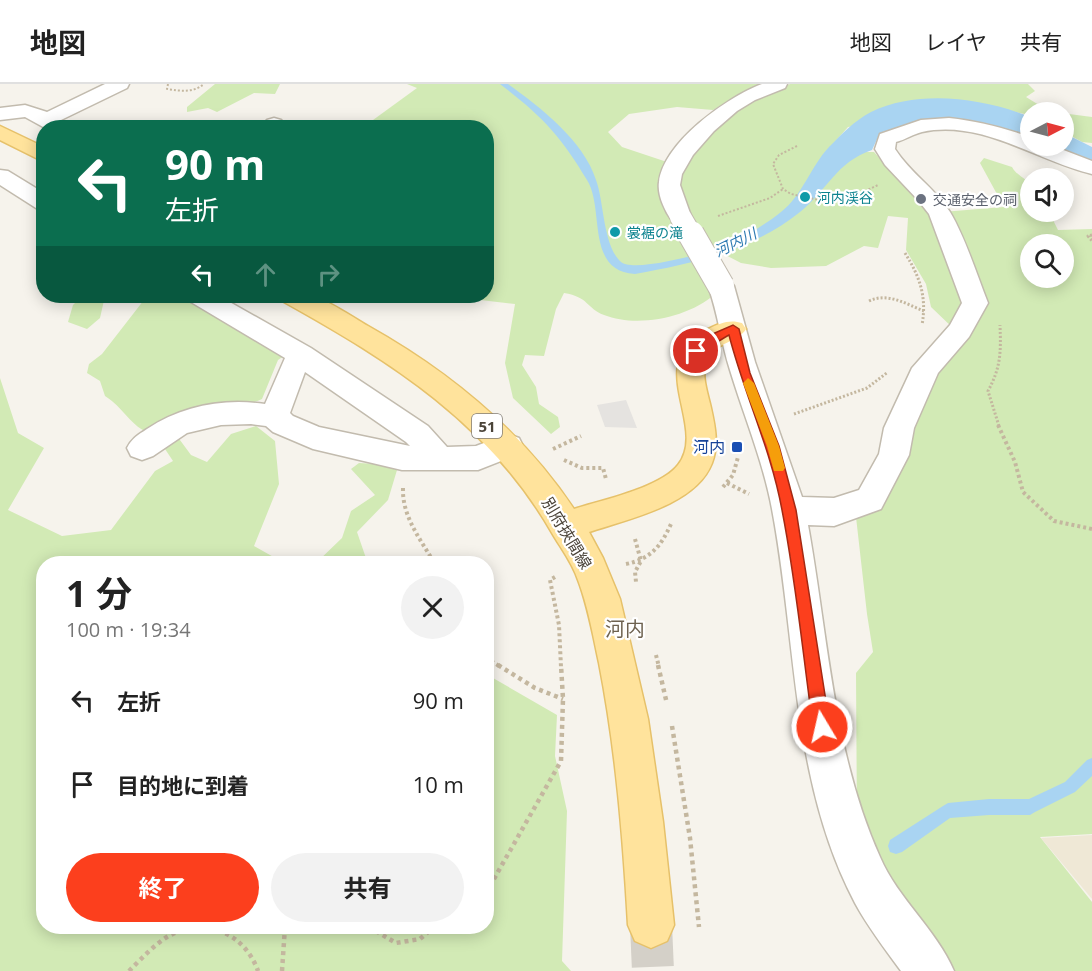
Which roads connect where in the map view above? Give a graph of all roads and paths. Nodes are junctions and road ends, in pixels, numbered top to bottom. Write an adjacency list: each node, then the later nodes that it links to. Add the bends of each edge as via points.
1 (120, 84): 7 (street)
2 (168, 84): 3 (path, via 167,89 192,91)
3 (204, 84)
4 (778, 84): 27 (street, bridge, via 741,99 726,110 680,156 669,184 680,216 721,286)
5 (0, 114): 6 (street, via 21,110)
6 (46, 120)
7 (60, 120)
8 (0, 132): 12 (main road)
9 (1020, 140): 16 (street, via 956,124 905,130 896,138 887,138 885,149)
10 (797, 146): 16 (path, via 779,155 773,164 783,189 791,194 844,201)
11 (1092, 149): 13 (street)
12 (36, 152)
13 (1074, 154)
14 (1065, 156): 15 (street)
15 (1092, 168)
16 (902, 174): 40 (street, via 940,214 975,303 960,331 926,368 898,428 894,455 870,500 834,512)
17 (0, 176): 18 (street)
18 (36, 198)
19 (1092, 235): 20 (path, via 1088,236)
20 (1092, 241)
21 (905, 254): 25 (path, via 920,275)
22 (869, 302): 25 (path, via 883,297)
23 (212, 303): 29 (street)
24 (313, 303): 34 (main road, 別府挾間線 / 51, via 431,379)
25 (924, 311): 28 (path)
26 (999, 319): 43 (path, via 998,372 988,391 1023,492 1054,521)
27 (733, 329): 32 (street); 42 (main road, via 696,351 691,370 701,447 698,464 687,477 641,500)
28 (920, 333)
29 (301, 355): 31 (street, via 290,369); 38 (street, via 417,435)
30 (890, 370): 32 (path, via 867,388)
31 (274, 416): 35 (street, via 221,414 179,423); 38 (street, via 313,437 402,458)
32 (765, 423): 40 (street)
33 (580, 436): 36 (path)
34 (508, 446): 38 (street, via 478,458); 42 (main road, 別府挾間線 / 51)
35 (142, 448)
36 (552, 449)
37 (738, 457): 39 (path, via 727,483)
38 (430, 459): 44 (path, via 403,487 401,501)
39 (753, 496)
40 (789, 510): 59 (street, via 828,767 843,821 865,876)
41 (676, 519): 45 (path, via 662,547 641,561)
42 (565, 526): 50 (main road, 別府挾間線 / 51, via 591,570 624,689)
43 (1092, 529)
44 (431, 556)
45 (625, 564)
46 (555, 577): 48 (path, via 550,580 559,626)
47 (494, 663): 48 (path, via 535,688)
48 (563, 699): 49 (path, via 561,761)
49 (494, 879)
50 (651, 925)
51 (174, 934): 56 (path)
52 (224, 934): 57 (path, via 238,939 252,955)
53 (285, 934): 58 (path)
54 (381, 934): 55 (path, via 396,943 420,939)
55 (426, 934)
56 (129, 971)
57 (258, 971)
58 (282, 971)
59 (930, 971)

